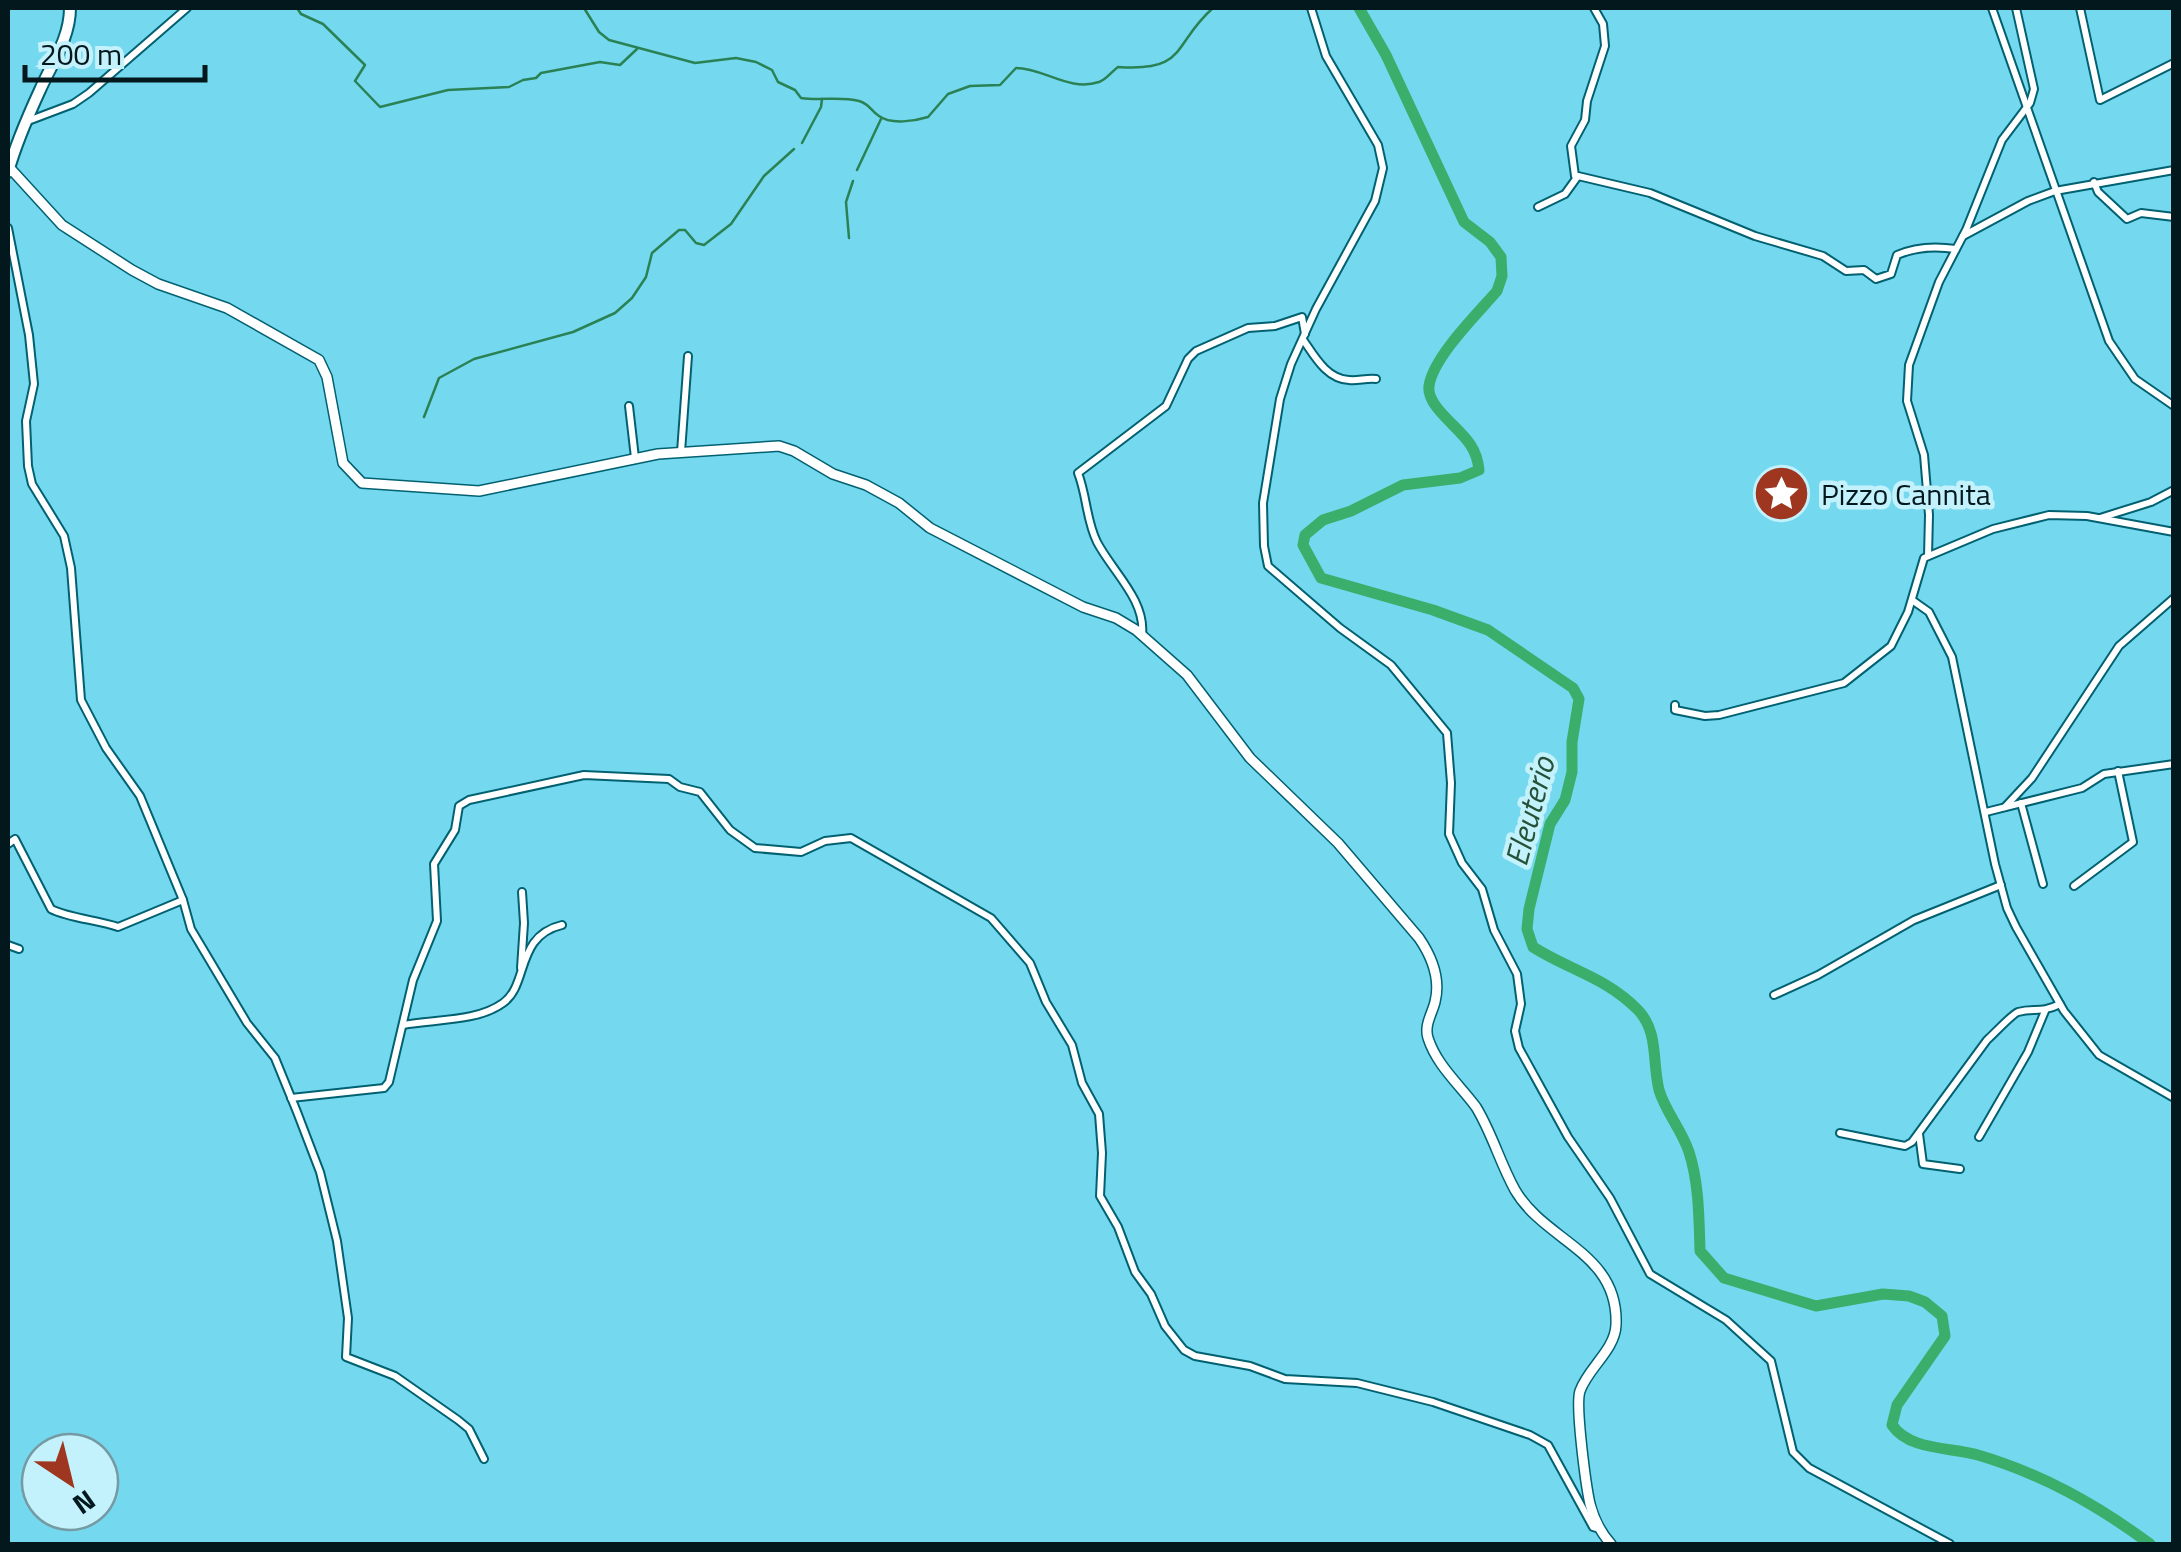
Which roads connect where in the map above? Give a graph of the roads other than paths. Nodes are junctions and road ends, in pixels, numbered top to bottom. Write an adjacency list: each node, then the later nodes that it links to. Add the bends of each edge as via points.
1 (70, 8): 10 (main road, via 60,51)
2 (186, 8): 10 (street, via 74,104)
3 (1311, 8): 23 (street, via 1326,56 1378,145 1383,168 1369,215)
4 (1594, 8): 15 (street, via 1605,46 1571,146)
5 (1992, 8): 9 (street)
6 (2016, 8): 9 (street, via 2034,89)
7 (2080, 8): 8 (street, via 2100,100)
8 (2174, 63)
9 (2025, 108): 17 (street); 21 (street, via 2002,140)
10 (28, 120): 12 (main road)
11 (8, 140): 12 (street)
12 (13, 153): 13 (main road)
13 (8, 169): 29 (street, via 62,225 132,270 227,308 319,360 328,376 343,462 362,482 480,491)
14 (2174, 170): 16 (street)
15 (1576, 179): 18 (street, via 1556,200); 22 (street, via 1650,193 1876,279 1891,274 1902,252)
16 (2094, 182): 17 (street); 19 (street, via 2127,219 2140,213)
17 (2055, 191): 21 (street); 27 (street, via 2108,341 2135,380)
18 (1538, 207)
19 (2174, 217)
20 (8, 228): 48 (street, via 34,384 26,421 28,466 64,536 82,700 140,796)
21 (1963, 236): 22 (street)
22 (1956, 249): 33 (street, via 1909,365 1907,401 1924,454)
23 (1305, 338): 25 (street, via 1332,374); 36 (street, via 1298,317 1248,328 1196,351 1166,406 1078,473 1090,527 1131,594); 66 (street, via 1276,419 1263,503 1268,566 1390,664 1447,733 1449,834 1482,890 1517,974 1518,1048 1650,1274 1726,1320 1771,1362 1793,1452 1810,1468)
24 (688, 356): 28 (street)
25 (1376, 379)
26 (629, 406): 29 (street)
27 (2174, 406)
28 (681, 452): 29 (street); 36 (street, via 764,445 794,452)
29 (635, 458)
30 (2174, 490): 31 (street)
31 (2098, 519): 32 (street); 33 (street, via 2032,518)
32 (2174, 532)
33 (1928, 556): 35 (street)
34 (2174, 598): 41 (street, via 2119,646 2032,778)
35 (1912, 600): 37 (street, via 1890,646 1836,688 1719,715); 42 (street, via 1929,612 1952,657)
36 (1142, 635): 64 (street, via 1186,675 1250,758 1350,856 1419,938 1435,969 1427,1029 1436,1054 1475,1106 1517,1194 1602,1270 1617,1322 1578,1398 1590,1504)
37 (1675, 705)
38 (2174, 764): 39 (street)
39 (2118, 772): 40 (street); 46 (street, via 2133,842)
40 (2021, 803): 41 (street); 44 (street)
41 (2005, 807): 42 (street)
42 (1986, 812): 45 (street)
43 (8, 844): 48 (street, via 15,839 59,914 118,927)
44 (2043, 884)
45 (2002, 885): 53 (street, via 1914,920); 54 (street, via 2016,927)
46 (2074, 886)
47 (522, 892): 52 (street)
48 (183, 900): 57 (street, via 191,928 275,1058)
49 (562, 925): 52 (street, via 542,932)
50 (8, 944): 51 (street)
51 (20, 949)
52 (521, 969): 56 (street, via 501,1005)
53 (1774, 995)
54 (2060, 1004): 55 (street); 58 (street, via 2099,1055)
55 (2045, 1011): 60 (street, via 2011,1016); 61 (street)
56 (402, 1026): 57 (street, via 384,1088); 64 (street, via 437,921 434,864 455,830 459,806 469,800 584,775 669,779 700,792 730,830 755,848 800,852 851,838 991,918 1030,963 1100,1114 1100,1196 1135,1272 1184,1350 1286,1378 1356,1383 1434,1402 1530,1435 1548,1445 1586,1516)
57 (291, 1098): 63 (street, via 337,1241 346,1356 395,1376 458,1420)
58 (2174, 1098)
59 (1840, 1133): 60 (street, via 1904,1146)
60 (1919, 1134): 62 (street, via 1923,1164)
61 (1979, 1138)
62 (1960, 1169)
63 (484, 1459)
64 (1600, 1529): 65 (street)
65 (1611, 1544)
66 (1950, 1544)

